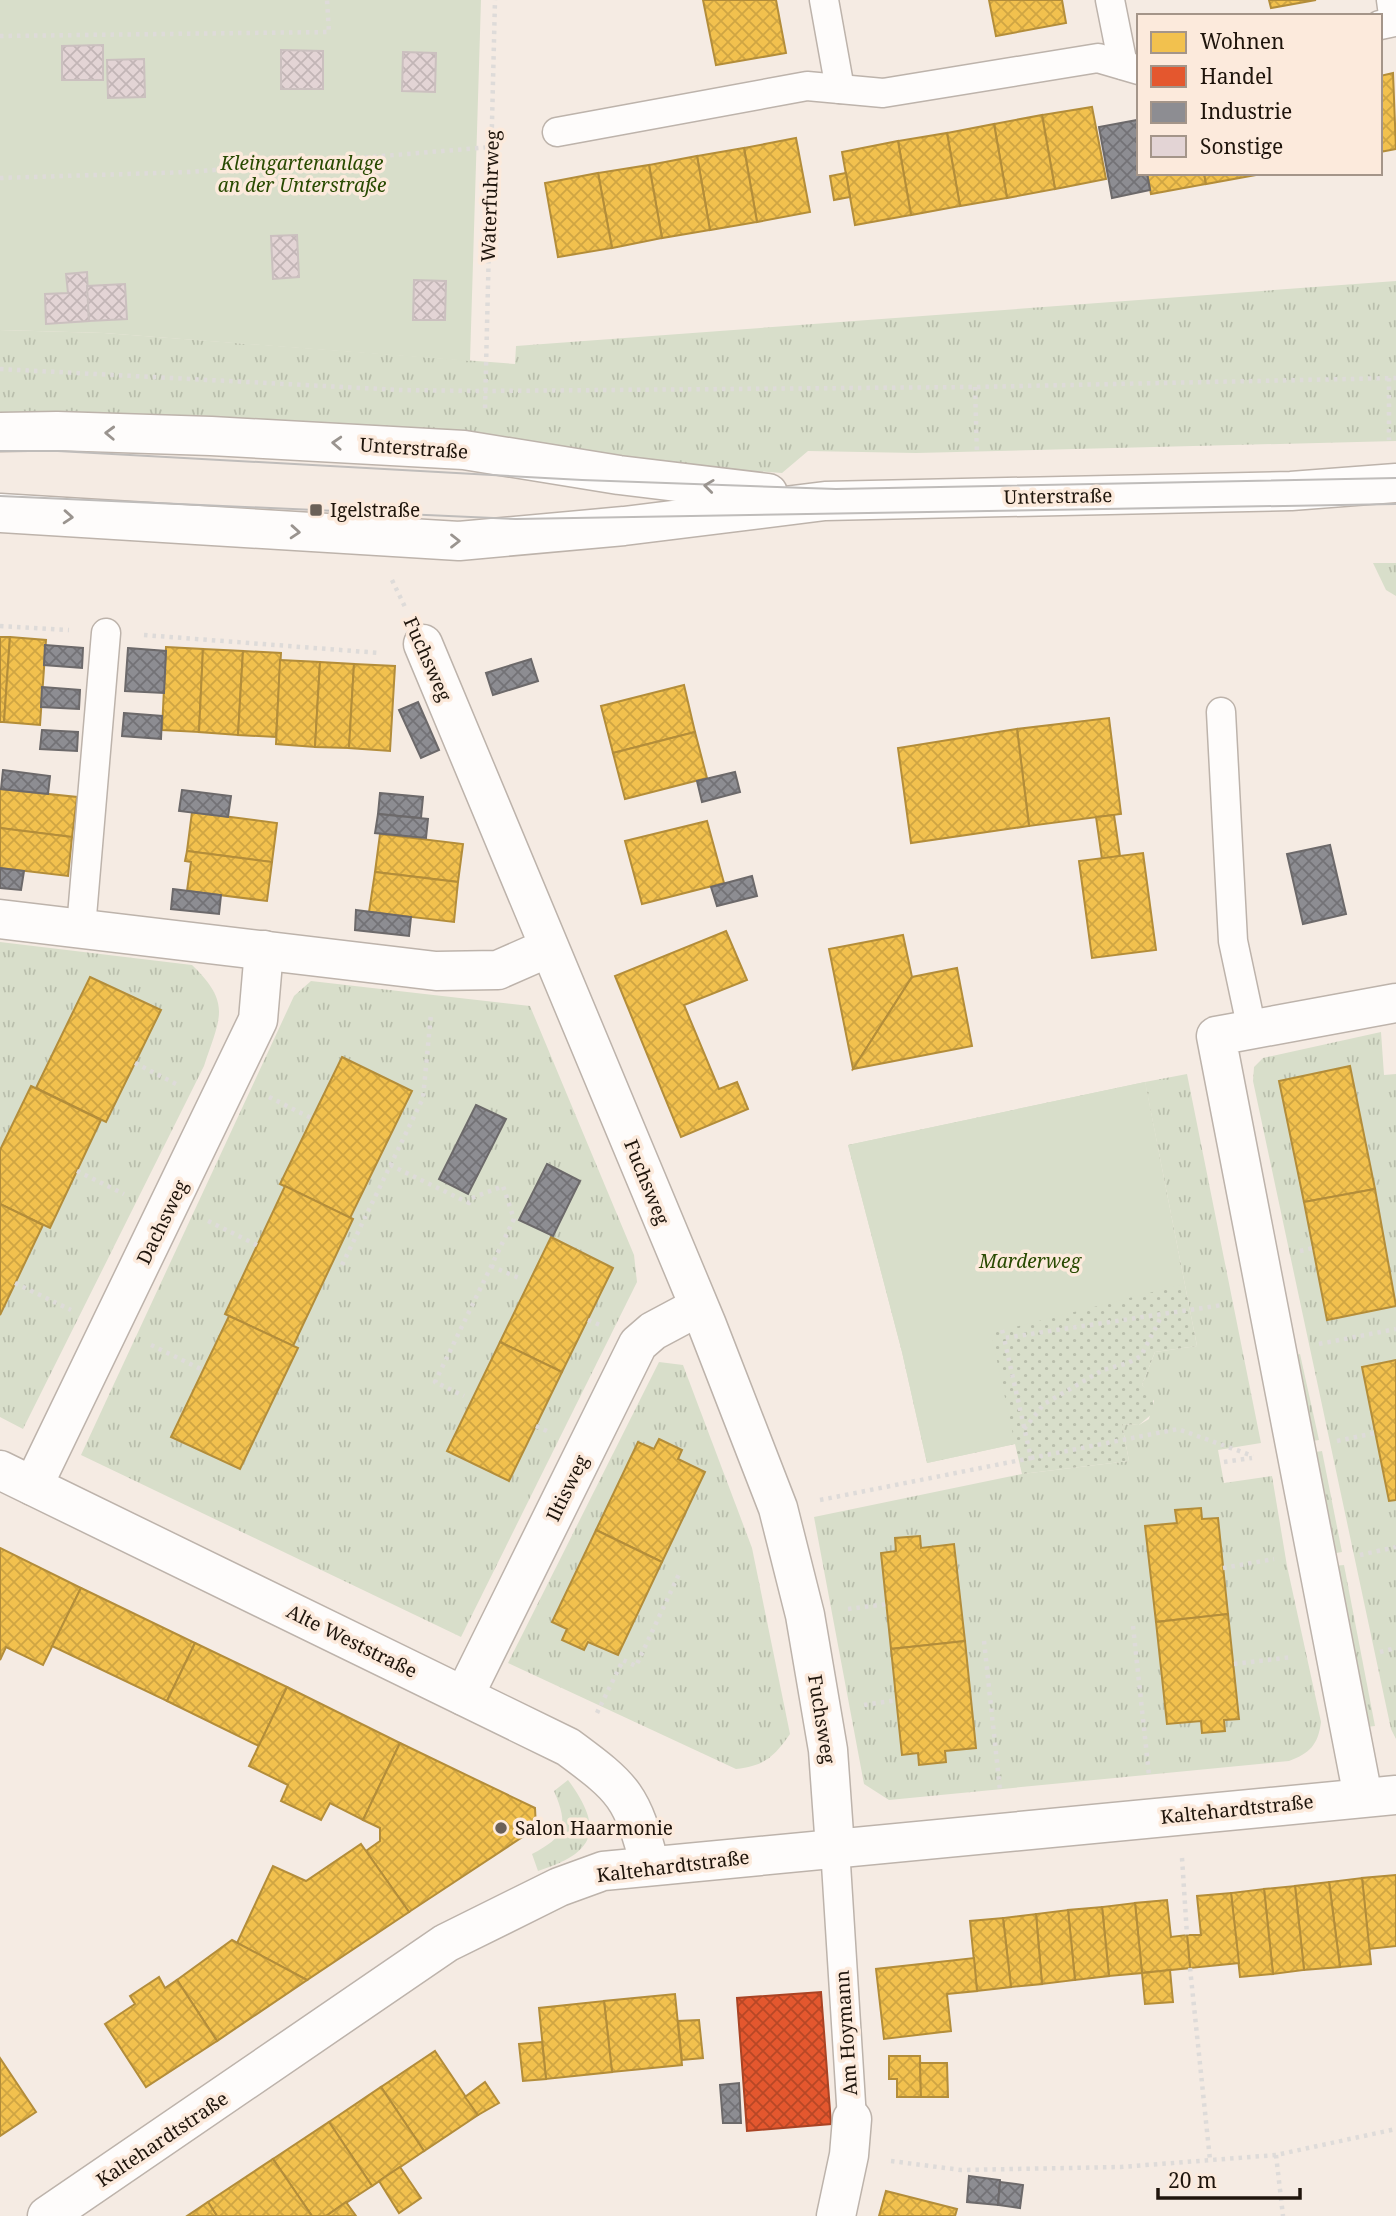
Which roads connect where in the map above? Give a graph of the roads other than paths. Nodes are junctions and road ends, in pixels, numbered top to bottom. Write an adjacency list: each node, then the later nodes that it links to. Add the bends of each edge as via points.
1 (824, 0): 6 (lane)
2 (1110, 0): 5 (lane)
3 (1391, 0): 4 (lane, via 1394,22)
4 (1382, 25)
5 (1131, 68): 6 (lane, via 1098,58 883,93)
6 (840, 89): 7 (lane, via 807,86)
7 (557, 132)
8 (0, 432): 10 (street, Unterstraße, one-way to 8, via 464,450 198,436)
9 (1394, 488): 10 (street, Unterstraße)
10 (825, 501): 11 (street, Unterstraße, one-way to 10, via 459,541)
11 (0, 513)
12 (106, 633): 16 (lane)
13 (423, 644): 17 (street, Fuchsweg)
14 (1221, 712): 20 (lane, via 1233,941)
15 (0, 919): 16 (street)
16 (81, 928): 18 (street)
17 (548, 948): 18 (street, via 498,970 436,971); 21 (street, Fuchsweg)
18 (264, 950): 22 (street, Dachsweg, via 258,1020 110,1327)
19 (1396, 1003): 20 (street)
20 (1252, 1030): 24 (street, via 1216,1036 1266,1297)
21 (698, 1307): 23 (street, Iltisweg, via 638,1344); 25 (street, Fuchsweg, via 778,1508 805,1615 828,1750)
22 (16, 1478): 23 (street, Alte Weststraße)
23 (464, 1696): 26 (street, Alte Weststraße, via 568,1746 615,1781 637,1820)
24 (1379, 1796): 25 (street, Kaltehardtstraße)
25 (835, 1848): 26 (street, Kaltehardtstraße); 27 (lane, Am Hoymann)
26 (650, 1866): 28 (street, Kaltehardtstraße, via 603,1871 570,1883 446,1943)
27 (850, 2137): 29 (street, Am Hoymann)
28 (47, 2216)
29 (836, 2216)

